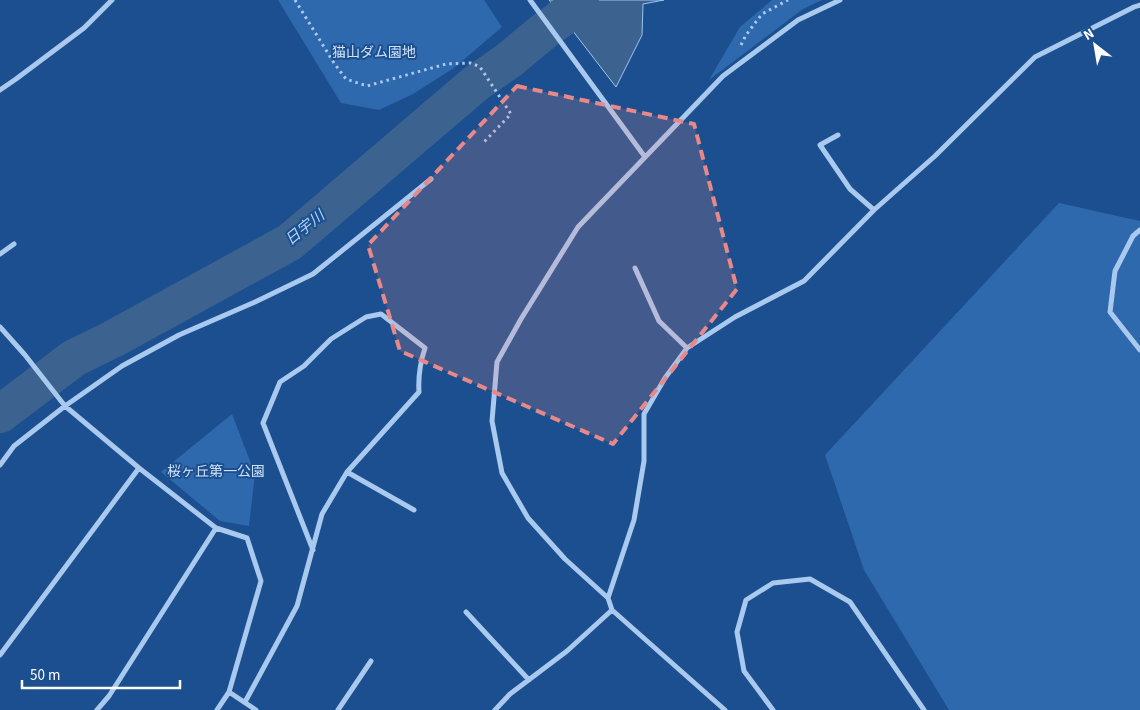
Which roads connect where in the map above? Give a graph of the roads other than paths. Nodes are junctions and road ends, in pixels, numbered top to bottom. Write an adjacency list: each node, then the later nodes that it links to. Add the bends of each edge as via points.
1 (112, 0): 5 (street, via 84,28)
2 (530, 0): 7 (street)
3 (840, 0): 7 (street, via 798,20 723,76)
4 (1140, 5): 9 (street, via 1035,57 935,156)
5 (0, 90)
6 (838, 135): 9 (street, via 820,145 850,189)
7 (645, 157): 24 (street, via 578,227 521,319 497,362 492,421 502,473 528,518 565,559)
8 (431, 179): 17 (street, via 313,274 179,335 122,366)
9 (874, 210): 15 (street, via 804,281 735,317)
10 (1140, 230): 16 (street, via 1133,236 1116,271 1110,312)
11 (14, 244): 12 (street)
12 (0, 254)
13 (635, 268): 15 (street, via 659,321)
14 (0, 327): 17 (street)
15 (687, 348): 24 (street, via 644,414 644,460 634,520)
16 (1140, 350)
17 (65, 406): 18 (street, via 14,446); 19 (street)
18 (0, 465)
19 (139, 468): 22 (street); 27 (street)
20 (347, 472): 21 (street); 23 (street, via 322,514); 23 (street, via 419,392 420,362 425,348 381,314 366,318 331,339 304,366 280,382 263,423)
21 (414, 510)
22 (216, 528): 30 (street, via 247,538 260,581); 32 (street)
23 (313, 550): 31 (street, via 297,606)
24 (608, 598): 25 (street)
25 (612, 610): 29 (street); 37 (street)
26 (466, 612): 29 (street)
27 (0, 655)
28 (371, 661): 35 (street)
29 (529, 680): 36 (street)
30 (229, 692): 31 (street); 33 (street)
31 (245, 702): 34 (street)
32 (97, 710)
33 (217, 710)
34 (256, 710)
35 (338, 710)
36 (495, 710)
37 (725, 710)
38 (773, 710): 39 (street, via 744,670 736,632 746,600 773,583 810,579 850,602)
39 (924, 710)

